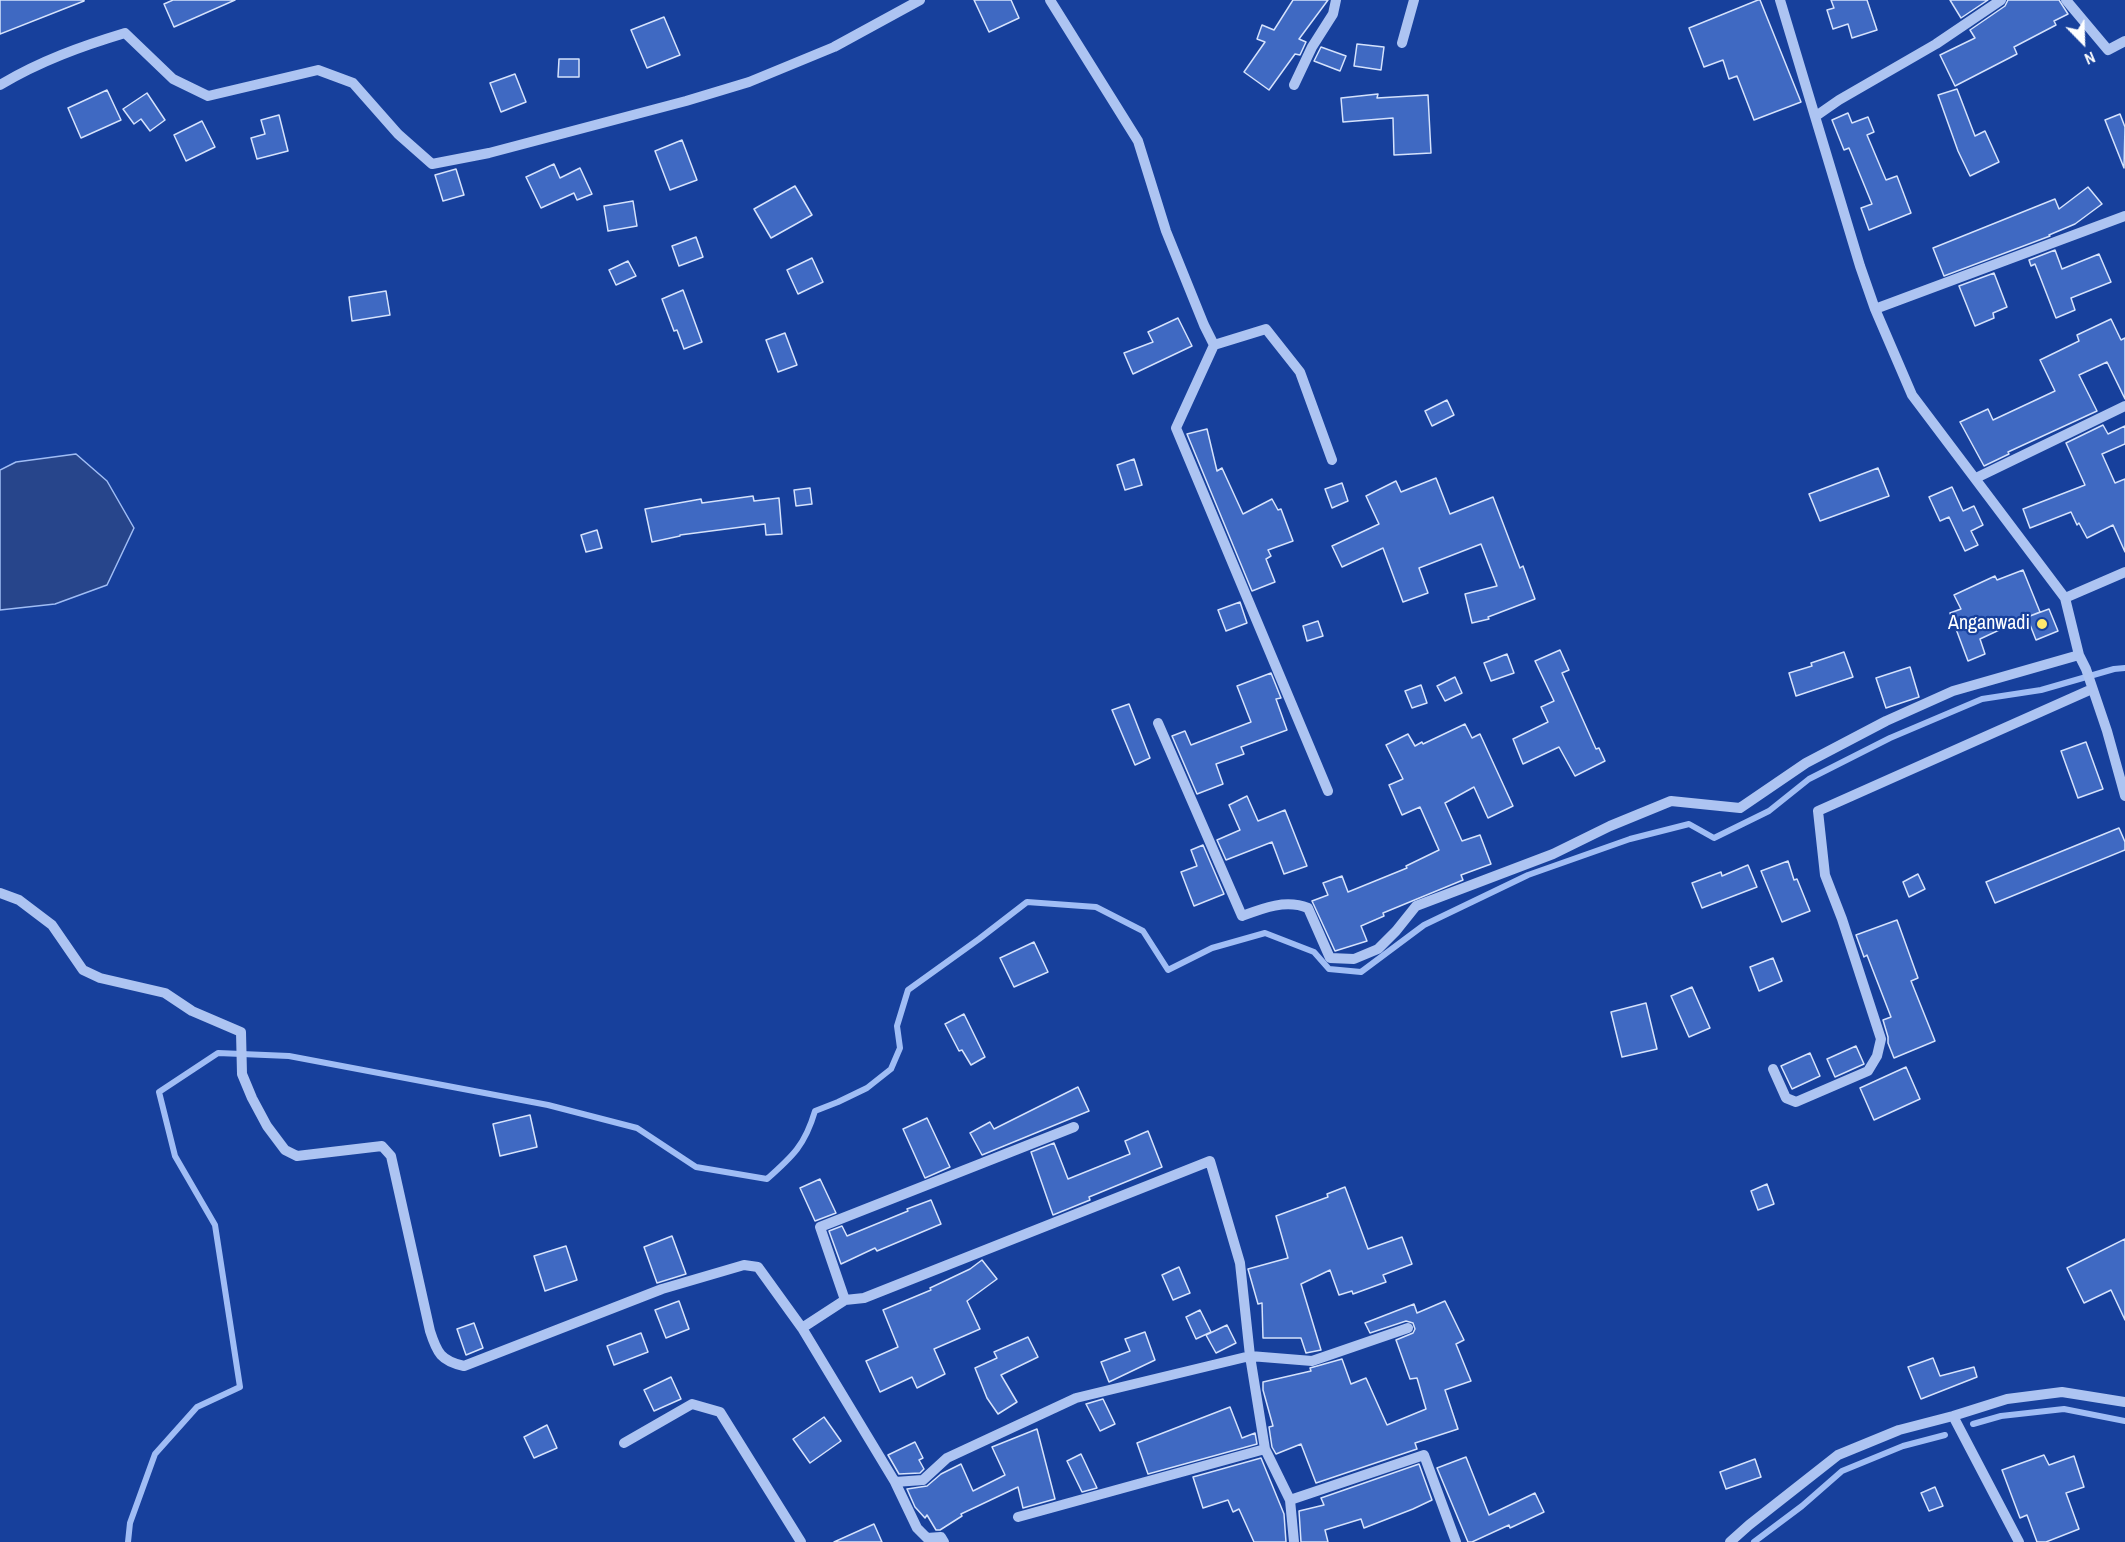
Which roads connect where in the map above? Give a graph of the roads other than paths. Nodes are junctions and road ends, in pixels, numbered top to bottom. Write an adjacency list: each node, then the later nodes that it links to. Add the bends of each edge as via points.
1 (920, 0): 10 (street, via 834,47 749,81 489,153 432,164 398,135 352,83 318,70 208,96 173,79 125,33 76,48)
2 (1050, 0): 15 (street, via 1138,141 1166,231)
3 (1336, 0): 11 (street, via 1333,14)
4 (1414, 0): 9 (street)
5 (1780, 0): 12 (street)
6 (2001, 0): 12 (street)
7 (2066, 0): 8 (street, via 2108,50)
8 (2125, 41)
9 (1402, 43)
10 (0, 84)
11 (1294, 85)
12 (1816, 116): 14 (street)
13 (2125, 216): 14 (street)
14 (1875, 309): 18 (street, via 1912,395)
15 (1214, 345): 17 (street, via 1266,329 1300,372); 24 (street, via 1176,428)
16 (2125, 406): 18 (street)
17 (1332, 460)
18 (1976, 478): 20 (street)
19 (2125, 572): 20 (street)
20 (2065, 598): 21 (street)
21 (2079, 655): 22 (street); 23 (street, via 1934,699 1806,763 1740,808 1671,801 1553,854 1416,906 1378,949 1354,959 1330,958 1308,908 1297,903 1267,907 1242,916)
22 (2092, 689): 25 (street); 27 (street, via 1818,811 1825,875 1881,1039 1868,1071 1796,1102 1786,1098)
23 (1158, 723)
24 (1328, 791)
25 (2124, 792)
26 (0, 893): 30 (street, via 19,900 52,925 83,969 100,978 165,993 192,1011 242,1032 242,1074 267,1126 285,1150 297,1156 382,1146 391,1156 430,1331 443,1359 464,1366 662,1289 744,1265 758,1267)
27 (1773, 1070)
28 (1074, 1126): 29 (street, via 820,1227)
29 (845, 1300): 30 (street); 32 (street, via 864,1298 1210,1161 1240,1263)
30 (802, 1328): 37 (street)
31 (1408, 1328): 32 (street, via 1312,1361)
32 (1250, 1356): 36 (street); 37 (street, via 1076,1398 947,1458 923,1480)
33 (2125, 1402): 34 (street, via 2062,1392 2007,1399)
34 (1953, 1416): 45 (street, via 1899,1430 1838,1455); 46 (street)
35 (624, 1443): 41 (street, via 692,1404 720,1412)
36 (1265, 1449): 38 (street); 39 (street)
37 (895, 1482): 40 (street)
38 (1290, 1500): 43 (street); 44 (street, via 1424,1455)
39 (1018, 1517)
40 (922, 1540): 42 (street, via 941,1537)
41 (801, 1542)
42 (944, 1542)
43 (1294, 1542)
44 (1456, 1542)
45 (1731, 1542)
46 (2019, 1542)

